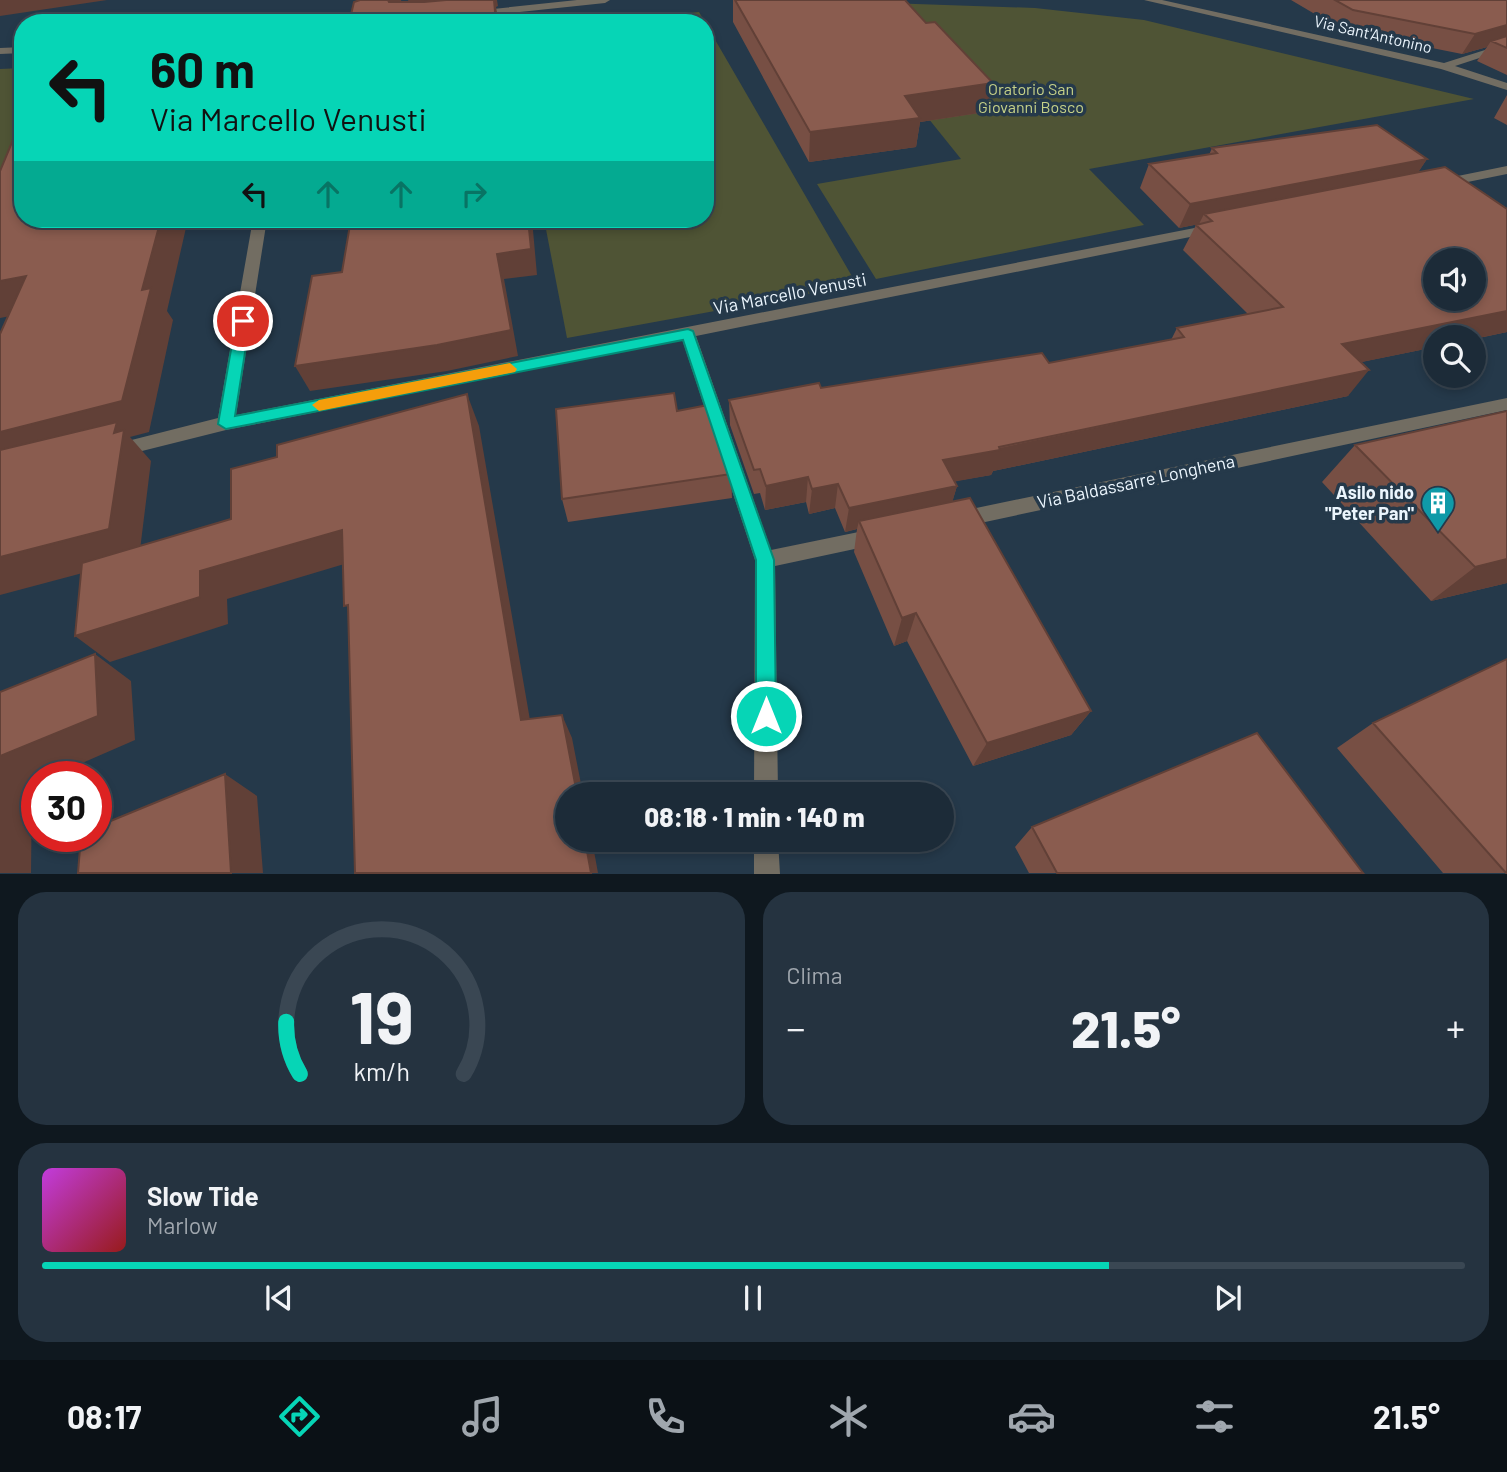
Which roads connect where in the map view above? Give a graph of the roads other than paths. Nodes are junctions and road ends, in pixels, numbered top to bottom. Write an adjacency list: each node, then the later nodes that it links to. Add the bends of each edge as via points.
1 (605, 0): 3 (street)
2 (1149, 0): 5 (street, Via Sant'Antonino)
3 (475, 14)
4 (1507, 46): 5 (street)
5 (1444, 66): 6 (street, Via Sant'Antonino)
6 (1507, 87)
7 (1507, 170): 8 (street)
8 (1425, 186)
9 (1234, 225): 11 (street, Via Marcello Venusti)
10 (259, 228): 13 (street)
11 (688, 334): 13 (street, Via Marcello Venusti); 17 (street)
12 (1507, 404): 15 (street, Via Baldassarre Longhena)
13 (226, 424): 14 (street, Via Marcello Venusti)
14 (93, 456)
15 (940, 523)
16 (900, 532): 17 (street)
17 (765, 560): 18 (street)
18 (766, 782)
19 (766, 852): 20 (street)
20 (766, 873)

